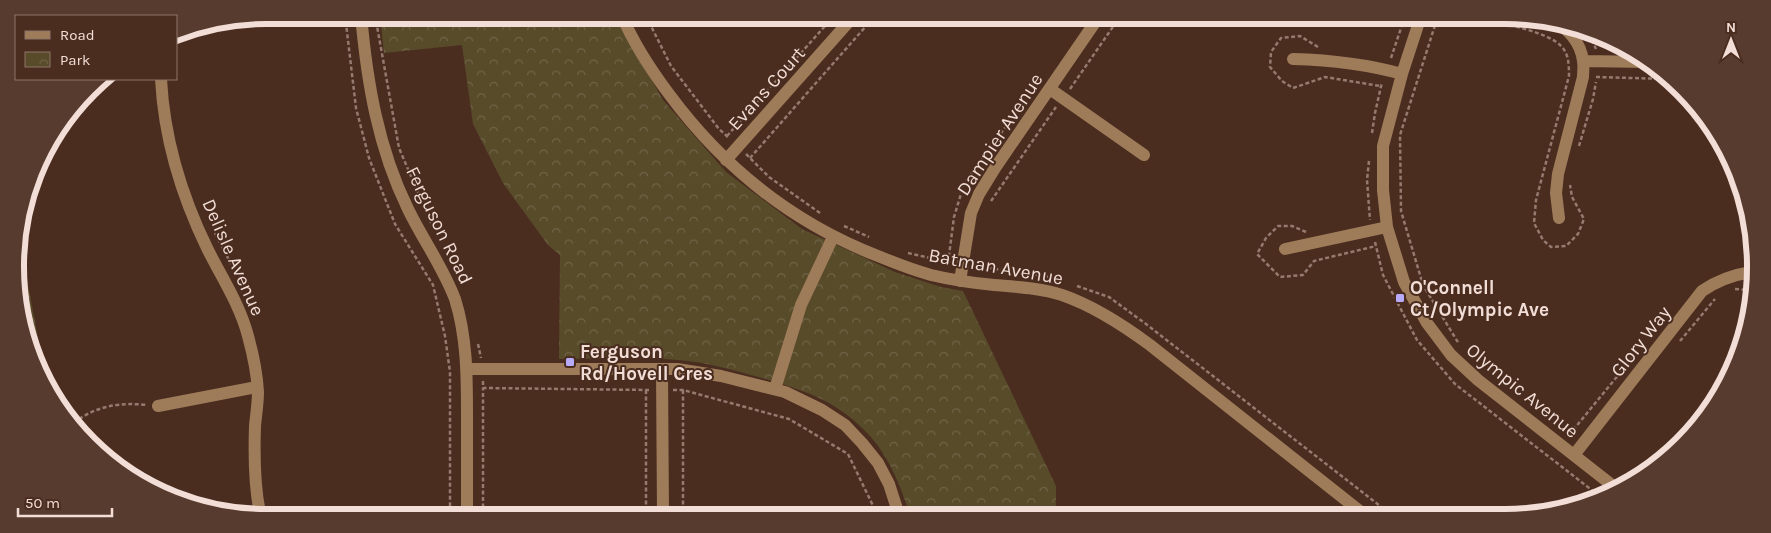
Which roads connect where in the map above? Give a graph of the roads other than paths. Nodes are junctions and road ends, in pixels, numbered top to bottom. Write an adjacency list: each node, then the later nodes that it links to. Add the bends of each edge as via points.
1 (362, 24): 22 (street, Ferguson Road, via 372,101 382,142 408,210 455,300 464,336)
2 (626, 24): 14 (street, Batman Avenue, via 638,48 684,114)
3 (848, 24): 14 (street, Evans Court)
4 (1094, 24): 12 (street, Dampier Avenue)
5 (1418, 24): 10 (street, Olympic Avenue)
6 (1569, 33): 8 (street)
7 (1293, 59): 10 (street, via 1352,63)
8 (1584, 61): 9 (street); 15 (street, via 1583,77 1558,174)
9 (1634, 62)
10 (1402, 74): 16 (street, Olympic Avenue, via 1383,146 1383,190)
11 (160, 80): 23 (street, Delisle Avenue, via 170,141 181,182 193,216 240,312)
12 (1050, 89): 13 (street); 20 (street, Dampier Avenue, via 979,194 971,213)
13 (1144, 155)
14 (726, 160): 17 (street, Batman Avenue, via 785,208)
15 (1559, 218)
16 (1388, 227): 18 (street); 26 (street, Olympic Avenue, via 1404,282 1427,323 1451,355 1478,380)
17 (834, 237): 20 (street, Batman Avenue, via 895,263); 24 (street, via 801,305)
18 (1285, 248)
19 (1747, 273): 26 (street, Glory Way, via 1717,281 1702,292)
20 (960, 281): 32 (street, Batman Avenue, via 1061,295 1093,308 1150,345)
21 (662, 368): 22 (street); 24 (street, via 721,376); 30 (street)
22 (466, 369): 29 (street, Ferguson Road)
23 (257, 386): 25 (street); 28 (street, Delisle Avenue, via 255,466)
24 (775, 389): 31 (street, via 804,400 845,426 878,463)
25 (158, 406)
26 (1578, 450): 27 (street, Olympic Avenue)
27 (1612, 484)
28 (260, 509)
29 (467, 509)
30 (663, 509)
31 (898, 509)
32 (1356, 509)

